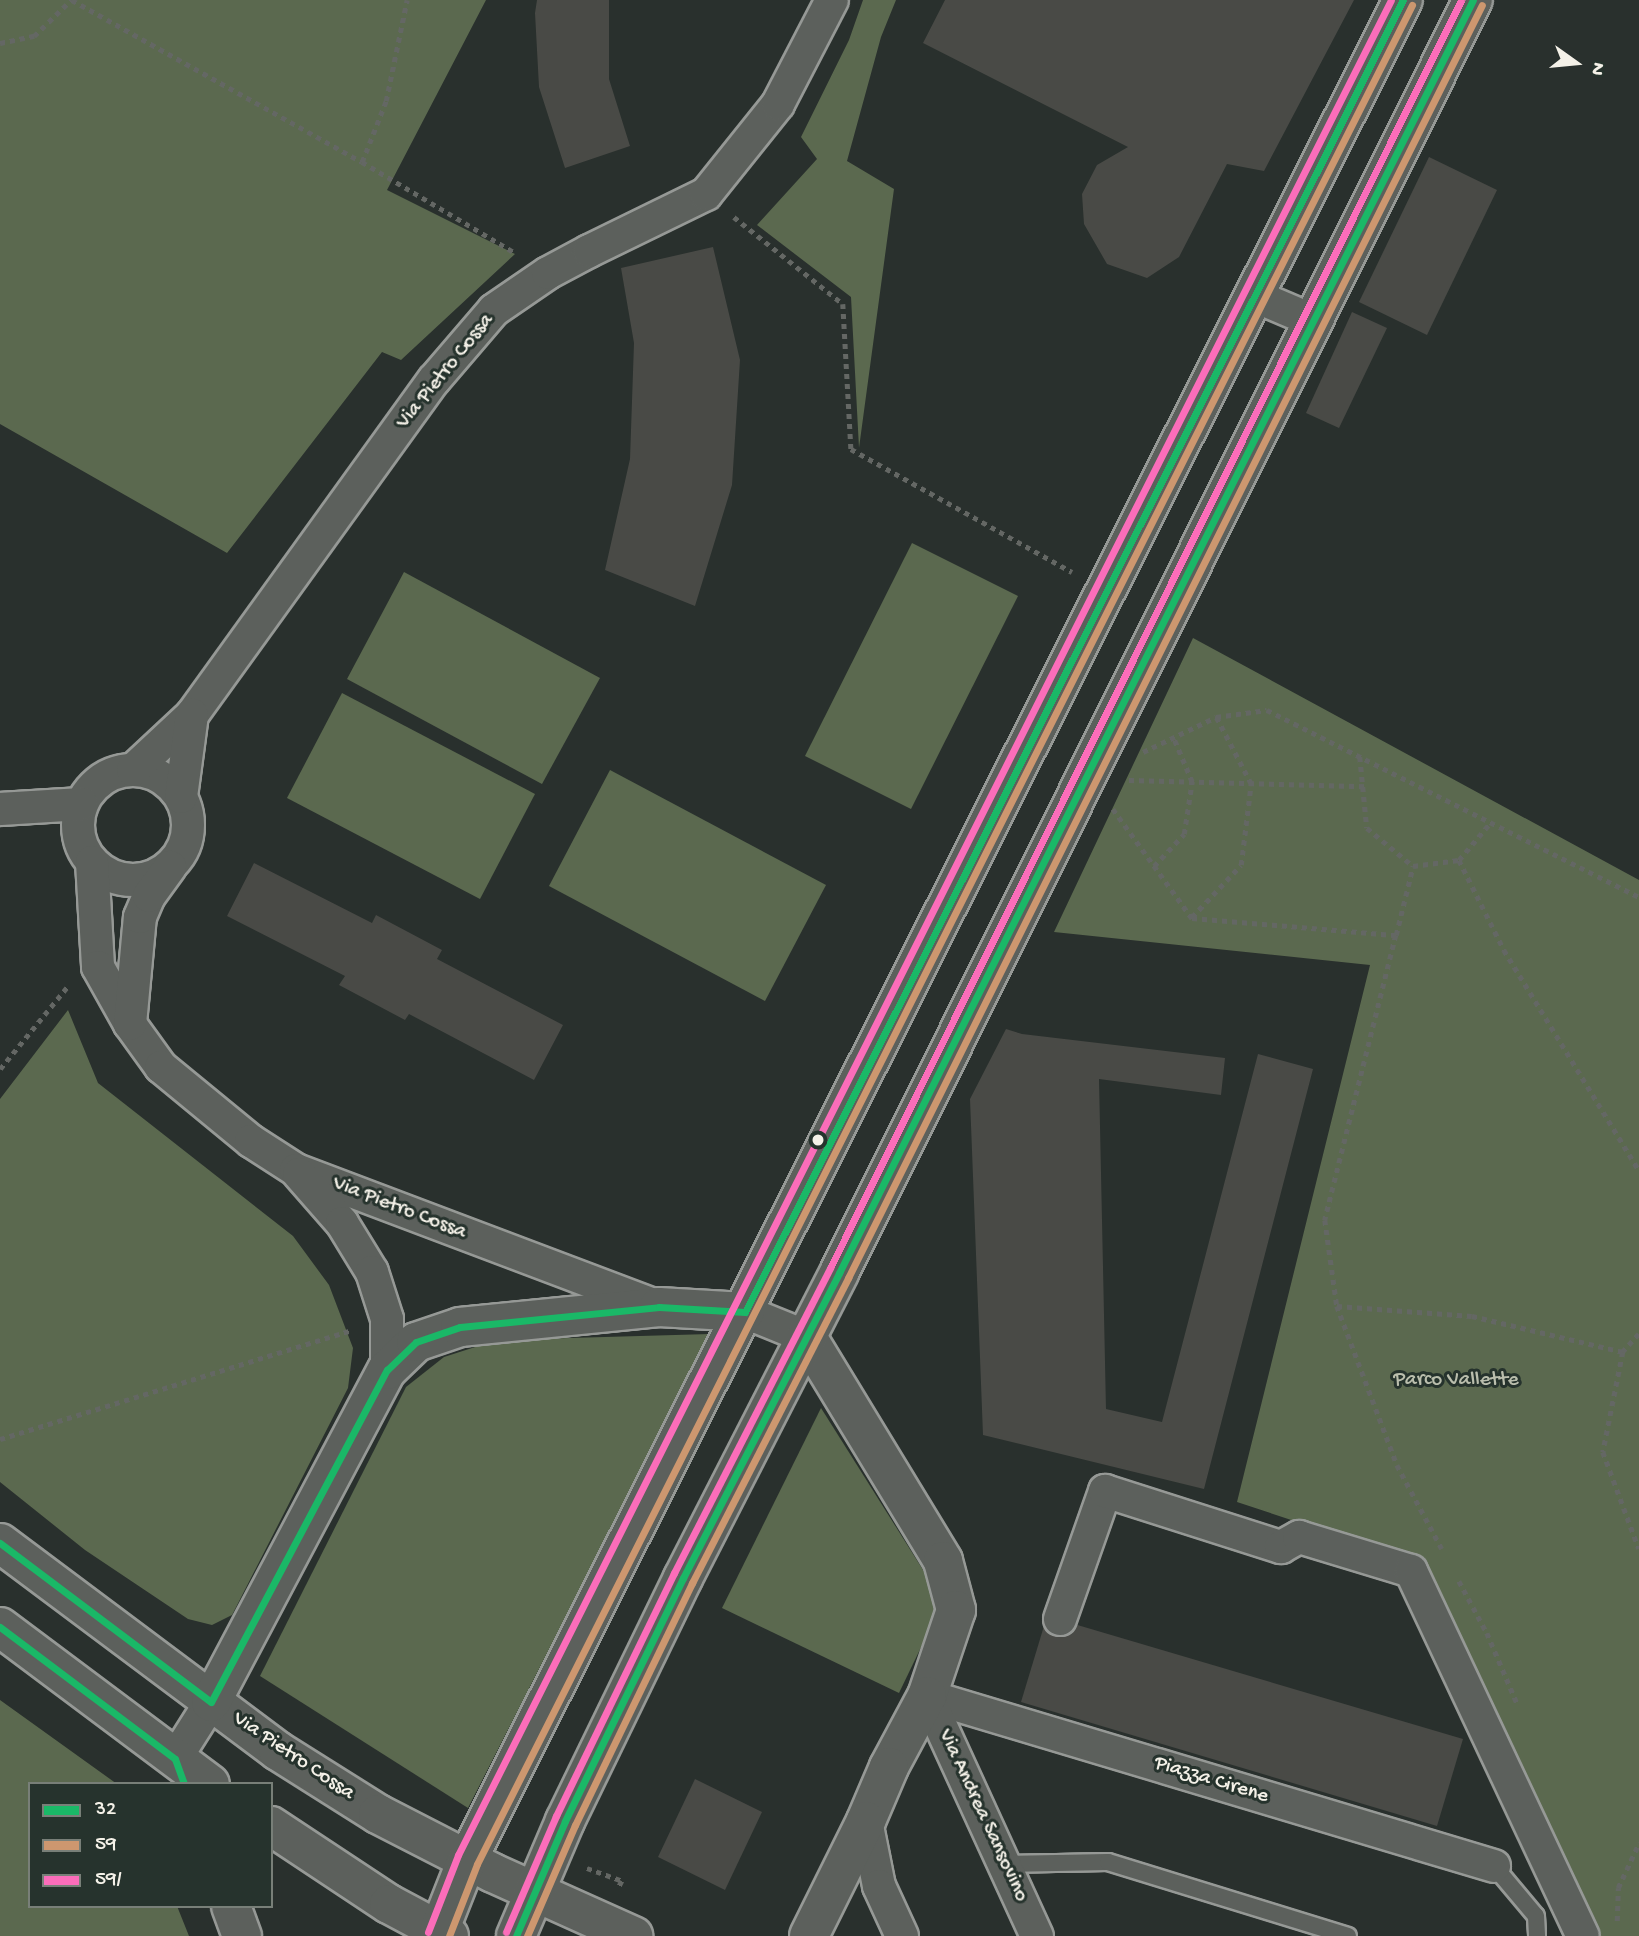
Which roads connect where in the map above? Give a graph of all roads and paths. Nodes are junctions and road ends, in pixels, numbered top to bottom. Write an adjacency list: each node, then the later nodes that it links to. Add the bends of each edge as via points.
1 (71, 0): 6 (path, via 34,36); 7 (path)
2 (407, 0): 7 (path, via 386,101)
3 (832, 0): 8 (street, Via Pietro Cossa, via 778,104)
4 (1403, 0): 10 (main road)
5 (1473, 0): 11 (main road)
6 (0, 43)
7 (362, 162): 9 (path)
8 (706, 194): 9 (street, Via Pietro Cossa); 12 (path, via 843,304 851,449)
9 (548, 273): 13 (street, Via Pietro Cossa, via 494,310 434,380)
10 (1255, 296): 11 (street); 12 (main road)
11 (1314, 321): 46 (main road)
12 (1107, 591): 43 (main road)
13 (192, 715): 18 (street, Via Pietro Cossa); 23 (street, Via Pietro Cossa)
14 (1216, 717): 15 (path); 17 (path, via 1267,710); 21 (path)
15 (1173, 737): 16 (path); 20 (path)
16 (1136, 755)
17 (1360, 756): 22 (path); 27 (path)
18 (133, 770): 23 (street, via 164,779); 24 (street, Via Pietro Cossa, via 103,778)
19 (1124, 779): 20 (path)
20 (1192, 782): 21 (path); 30 (path, via 1184,834)
21 (1251, 784): 22 (path); 34 (path, via 1241,865)
22 (1365, 786): 31 (path, via 1367,828)
23 (181, 797): 32 (street, Via Pietro Cossa, via 188,837)
24 (82, 804): 26 (street); 29 (street, Via Pietro Cossa, via 79,836)
25 (1111, 806): 30 (path)
26 (0, 809)
27 (1491, 822): 28 (path); 33 (path)
28 (1459, 860): 31 (path); 40 (path, via 1504,950)
29 (92, 862): 32 (street, via 122,880 155,877); 36 (street, Via Pietro Cossa)
30 (1154, 866): 34 (path)
31 (1413, 866): 35 (path)
32 (170, 867): 37 (street, Via Pietro Cossa, via 140,917)
33 (1639, 897)
34 (1192, 918): 35 (path)
35 (1396, 935): 41 (path, via 1325,1220)
36 (98, 950): 37 (street, Via Pietro Cossa, via 98,967); 38 (path)
37 (130, 1024): 39 (street, Via Pietro Cossa, via 161,1067)
38 (0, 1069)
39 (296, 1170): 42 (street, Via Pietro Cossa); 44 (street, Via Pietro Cossa, via 342,1223 360,1252 372,1272)
40 (1639, 1170)
41 (1337, 1306): 47 (path, via 1472,1316); 52 (path, via 1397,1465)
42 (659, 1307): 43 (main road); 48 (main road, via 460,1327 416,1342)
43 (745, 1311): 46 (street); 64 (main road)
44 (387, 1319): 48 (street, Via Pietro Cossa); 49 (path)
45 (1639, 1334): 47 (path)
46 (807, 1337): 56 (main road, via 943,1562 956,1610); 67 (main road, via 683,1577 565,1821)
47 (1623, 1352): 51 (path, via 1603,1452)
48 (387, 1370): 57 (main road)
49 (0, 1439)
50 (0, 1543): 57 (main road, Via Pietro Cossa)
51 (1639, 1549)
52 (1448, 1561)
53 (1455, 1573): 58 (path)
54 (1060, 1619): 79 (street, via 1105,1491 1281,1548 1299,1537 1411,1571)
55 (0, 1627): 59 (main road)
56 (927, 1696): 61 (main road); 65 (street, Via Andrea Sansovino); 66 (street, Piazza Cirene)
57 (211, 1702): 59 (street); 64 (main road, Via Pietro Cossa, via 378,1814)
58 (1518, 1707)
59 (180, 1771): 60 (main road)
60 (205, 1782)
61 (866, 1821): 74 (main road); 75 (street, via 878,1886)
62 (273, 1827): 70 (main road)
63 (1639, 1843): 69 (path, via 1618,1888)
64 (467, 1860): 67 (main road, Via Pietro Cossa); 70 (main road)
65 (1004, 1864): 76 (street, Via Andrea Sansovino); 77 (lane, via 1108,1862)
66 (1494, 1866): 78 (lane, via 1536,1916)
67 (536, 1892): 72 (main road); 73 (main road)
68 (232, 1908): 71 (main road)
69 (1617, 1924)
70 (442, 1934)
71 (242, 1936)
72 (516, 1936)
73 (633, 1936)
74 (810, 1936)
75 (902, 1936)
76 (1037, 1936)
77 (1348, 1936)
78 (1537, 1936)
79 (1583, 1936)

